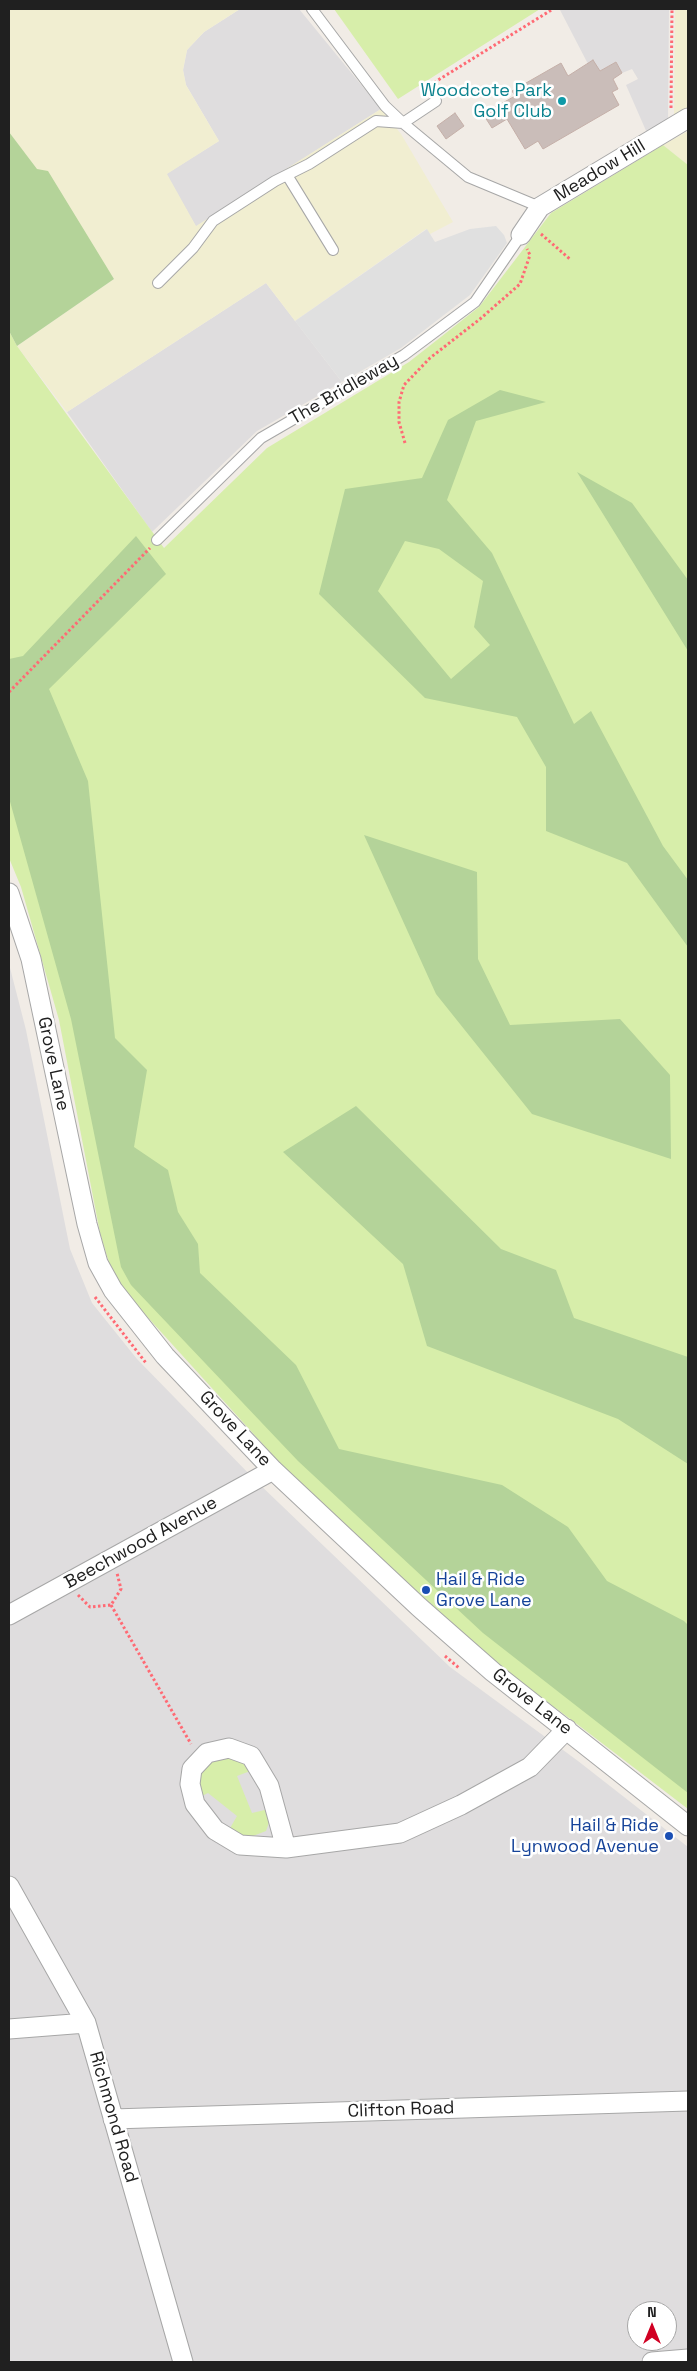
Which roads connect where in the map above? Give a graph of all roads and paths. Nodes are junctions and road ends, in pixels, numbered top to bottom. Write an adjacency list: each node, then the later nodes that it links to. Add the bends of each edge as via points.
1 (312, 9): 6 (lane, via 385,106)
2 (552, 9): 4 (path, via 435,82)
3 (672, 9): 7 (path)
4 (436, 101): 6 (lane)
5 (688, 118): 7 (street, Meadow Hill)
6 (403, 123): 8 (lane, via 376,121); 9 (lane, via 468,177)
7 (670, 129): 9 (street, Meadow Hill)
8 (287, 175): 11 (lane); 13 (lane, via 213,221 194,248)
9 (540, 207): 10 (street, Meadow Hill)
10 (525, 229): 12 (path); 14 (path, via 530,255 520,284 430,358 404,385 399,402 399,422); 15 (lane, The Bridleway, via 475,302 404,355 262,438)
11 (333, 250)
12 (571, 260)
13 (158, 283)
14 (406, 443)
15 (157, 540): 16 (path)
16 (9, 692)
17 (9, 893): 20 (street, Grove Lane, via 31,959 84,1215 98,1263 113,1290 165,1356)
18 (93, 1292): 19 (path)
19 (152, 1369)
20 (273, 1470): 21 (street, Beechwood Avenue); 27 (street, Grove Lane, via 419,1607 493,1672)
21 (110, 1560): 22 (street, Beechwood Avenue); 23 (path, via 120,1579 121,1589)
22 (70, 1582): 23 (path, via 90,1607); 24 (street, Beechwood Avenue)
23 (111, 1606): 28 (path)
24 (9, 1616)
25 (439, 1650): 26 (path)
26 (461, 1670)
27 (567, 1730): 29 (street, Grove Lane); 30 (street, via 530,1767 461,1805 400,1833)
28 (200, 1760): 30 (street, via 207,1753 229,1748 252,1756 269,1786); 30 (street, via 192,1769 190,1784 195,1804 215,1830 240,1845)
29 (686, 1824)
30 (286, 1848)
31 (9, 1886): 32 (street, Richmond Road)
32 (86, 2023): 33 (street); 35 (street, Richmond Road)
33 (9, 2029)
34 (688, 2101): 35 (street, Clifton Road)
35 (113, 2119): 37 (street, Richmond Road)
36 (688, 2359): 38 (street)
37 (183, 2362)
38 (652, 2362)

